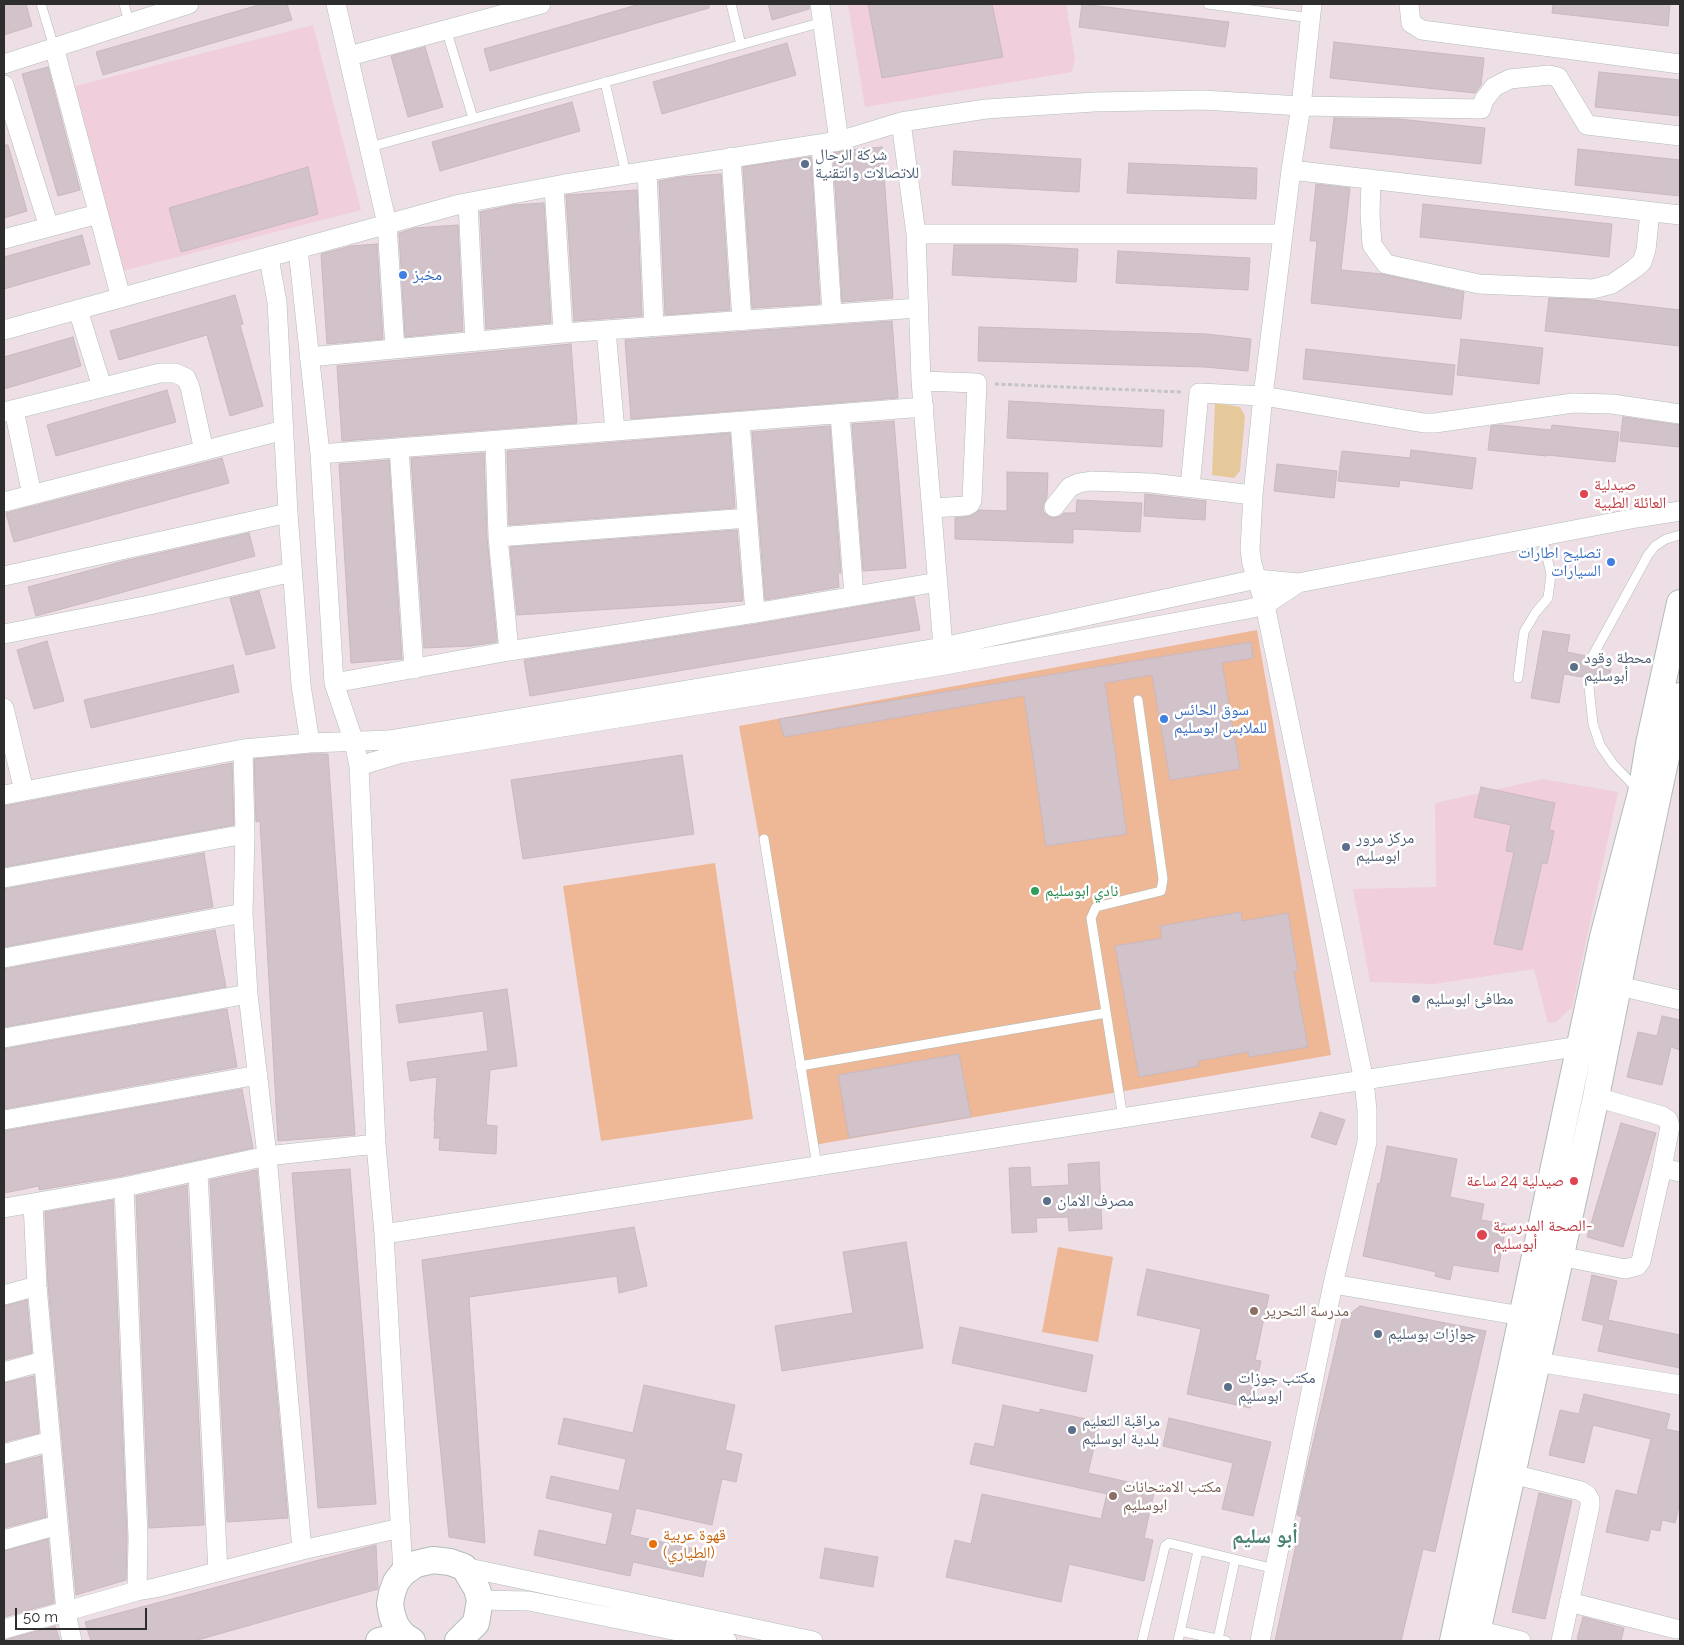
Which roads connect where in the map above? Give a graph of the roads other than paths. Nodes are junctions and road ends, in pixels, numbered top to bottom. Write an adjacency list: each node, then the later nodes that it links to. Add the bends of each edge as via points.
1 (41, 4): 14 (lane)
2 (124, 4): 11 (lane)
3 (189, 4): 11 (street)
4 (336, 4): 15 (street)
5 (540, 4): 12 (street)
6 (731, 4): 13 (lane)
7 (1208, 4): 9 (lane)
8 (1410, 4): 17 (street, via 1411,23 1422,30)
9 (1312, 11): 20 (street)
10 (822, 13): 13 (lane); 24 (street)
11 (129, 22): 14 (street)
12 (446, 30): 15 (street); 21 (lane)
13 (740, 45): 18 (lane)
14 (54, 47): 16 (street); 34 (street)
15 (349, 56): 25 (street)
16 (4, 64)
17 (1680, 64)
18 (605, 82): 21 (lane); 29 (lane)
19 (4, 85): 37 (street)
20 (1301, 106): 22 (street, via 1203,100 1094,102 986,109); 23 (street, via 1481,109 1494,87 1510,79 1549,75 1558,78 1587,125); 27 (street)
21 (473, 118): 25 (lane)
22 (901, 122): 24 (street); 38 (street)
23 (1680, 136)
24 (830, 143): 26 (street); 46 (street)
25 (370, 147): 36 (street)
26 (731, 157): 28 (street); 47 (street)
27 (1291, 170): 30 (street); 39 (street)
28 (647, 171): 29 (street); 48 (street)
29 (626, 174): 31 (street)
30 (1372, 179): 33 (street); 33 (street, via 1372,245 1386,264 1478,284 1593,289 1612,284 1642,262)
31 (554, 186): 32 (street); 51 (street)
32 (468, 203): 36 (street); 52 (street)
33 (1650, 212): 35 (street)
34 (98, 214): 37 (street); 43 (street)
35 (1680, 215)
36 (388, 224): 41 (street); 53 (street)
37 (49, 227): 40 (street)
38 (916, 234): 39 (street); 44 (street)
39 (1283, 234): 57 (street)
40 (4, 239)
41 (298, 249): 42 (street); 54 (street)
42 (269, 258): 43 (street); 63 (street, via 276,302)
43 (121, 298): 45 (street)
44 (918, 308): 46 (street); 55 (street)
45 (78, 310): 49 (street); 56 (street)
46 (832, 314): 47 (street)
47 (742, 321): 48 (street)
48 (654, 327): 50 (street)
49 (4, 330)
50 (606, 330): 51 (street); 64 (street)
51 (563, 333): 52 (street)
52 (475, 342): 53 (street)
53 (395, 348): 54 (street)
54 (308, 357): 68 (street)
55 (921, 381): 58 (street); 74 (street, via 977,383 972,500 966,506)
56 (102, 387): 59 (street); 67 (street, via 160,373 175,373 186,378)
57 (1264, 396): 61 (street, via 1435,424 1573,403 1612,404); 69 (street, via 1199,393); 71 (street)
58 (924, 407): 60 (street); 74 (street)
59 (9, 411): 70 (street)
60 (840, 414): 62 (street); 86 (street)
61 (1680, 414)
62 (740, 422): 64 (street); 77 (street)
63 (284, 430): 67 (street); 76 (street)
64 (615, 431): 65 (street)
65 (495, 441): 66 (street); 80 (street)
66 (399, 448): 68 (street); 94 (street)
67 (204, 450): 70 (street)
68 (320, 454): 97 (street)
69 (1190, 487): 71 (street); 73 (street, via 1085,482 1070,487)
70 (32, 495): 72 (street)
71 (1253, 495): 83 (street, via 1250,550)
72 (4, 502)
73 (1054, 507)
74 (932, 508): 84 (street)
75 (1680, 511): 79 (street)
76 (288, 513): 81 (street); 82 (street)
77 (748, 518): 80 (street); 89 (street)
78 (1680, 535): 93 (lane, via 1666,539 1648,555)
79 (1542, 536): 85 (street); 95 (lane, via 1551,574 1548,598 1524,632)
80 (498, 537): 91 (street)
81 (292, 572): 90 (street); 103 (street, via 301,686)
82 (4, 576)
83 (1257, 579): 85 (street); 88 (street); 92 (street)
84 (938, 582): 86 (street); 92 (street)
85 (1298, 583): 88 (street)
86 (854, 596): 89 (street)
87 (1680, 603): 107 (main road)
88 (1266, 605): 92 (street); 123 (street)
89 (755, 613): 91 (street)
90 (4, 634)
91 (509, 651): 94 (street)
92 (944, 656): 102 (street, via 397,739); 105 (street, via 402,753)
93 (1592, 657)
94 (414, 669): 97 (street)
95 (1518, 678)
96 (1588, 678): 107 (lane, via 1593,724 1600,745)
97 (334, 683): 102 (street)
98 (1680, 696): 101 (main road)
99 (1138, 700): 118 (lane, via 1163,879 1161,891 1096,907 1091,918)
100 (4, 708): 106 (street)
101 (1675, 739): 113 (main road)
102 (354, 742): 103 (street); 105 (street)
103 (310, 743): 104 (street)
104 (244, 749): 106 (street); 109 (street)
105 (359, 766): 127 (street)
106 (24, 791): 108 (street)
107 (1641, 793): 113 (main road)
108 (4, 795)
109 (245, 834): 111 (street); 112 (street)
110 (764, 838): 121 (lane)
111 (4, 878)
112 (243, 913): 114 (street); 116 (street)
113 (1615, 939): 115 (main road); 120 (main road)
114 (4, 958)
115 (1618, 986): 117 (street); 124 (main road)
116 (248, 994): 119 (street); 122 (street)
117 (1680, 1000)
118 (1106, 1013): 121 (lane); 125 (lane)
119 (4, 1038)
120 (1580, 1046): 123 (street); 140 (main road)
121 (800, 1066): 129 (lane)
122 (258, 1075): 126 (street); 128 (street)
123 (1364, 1080): 125 (street); 137 (street, via 1367,1142)
124 (1596, 1097): 130 (street, via 1668,1120); 136 (main road)
125 (1123, 1118): 129 (street)
126 (4, 1120)
127 (376, 1144): 128 (street); 135 (street)
128 (268, 1156): 131 (street); 152 (street)
129 (817, 1166): 135 (street)
130 (1671, 1170): 136 (street, via 1637,1266 1625,1269)
131 (198, 1172): 132 (street); 157 (street)
132 (124, 1187): 133 (street); 159 (street, via 138,1537)
133 (33, 1203): 134 (street); 138 (street)
134 (4, 1208)
135 (384, 1234): 150 (street)
136 (1560, 1256): 142 (main road)
137 (1333, 1284): 140 (street); 156 (street)
138 (37, 1286): 139 (street); 141 (street)
139 (4, 1295)
140 (1522, 1316): 145 (main road)
141 (44, 1361): 143 (street); 146 (street)
142 (1537, 1362): 144 (street); 145 (main road)
143 (4, 1372)
144 (1680, 1385)
145 (1519, 1387): 148 (main road); 177 (main road)
146 (51, 1441): 147 (street); 149 (street)
147 (4, 1454)
148 (1512, 1474): 161 (street, via 1581,1491 1590,1500); 166 (main road)
149 (58, 1524): 151 (street); 162 (street)
150 (401, 1528): 152 (street); 158 (street)
151 (4, 1540)
152 (302, 1550): 157 (street)
153 (1198, 1551): 154 (lane); 165 (lane); 174 (lane, via 1169,1543 1165,1546)
154 (1235, 1560): 156 (lane); 169 (lane)
155 (464, 1567): 158 (main road, via 433,1560 416,1564); 160 (main road); 167 (street)
156 (1275, 1569): 176 (street)
157 (218, 1572): 159 (street)
158 (403, 1574): 168 (main road, via 396,1582 390,1604)
159 (137, 1591): 162 (street)
160 (480, 1600): 171 (main road, via 476,1623); 172 (street, via 529,1601)
161 (1569, 1602): 163 (street); 179 (street)
162 (66, 1612): 164 (street); 170 (street)
163 (1676, 1628)
164 (4, 1629)
165 (1180, 1631): 169 (lane); 175 (lane)
166 (1476, 1636): 178 (street)
167 (769, 1637): 173 (street)
168 (398, 1639)
169 (1222, 1640)
170 (72, 1641)
171 (458, 1641)
172 (727, 1641)
173 (813, 1641)
174 (1142, 1641)
175 (1178, 1641)
176 (1260, 1641)
177 (1453, 1641)
178 (1521, 1641)
179 (1561, 1641)

